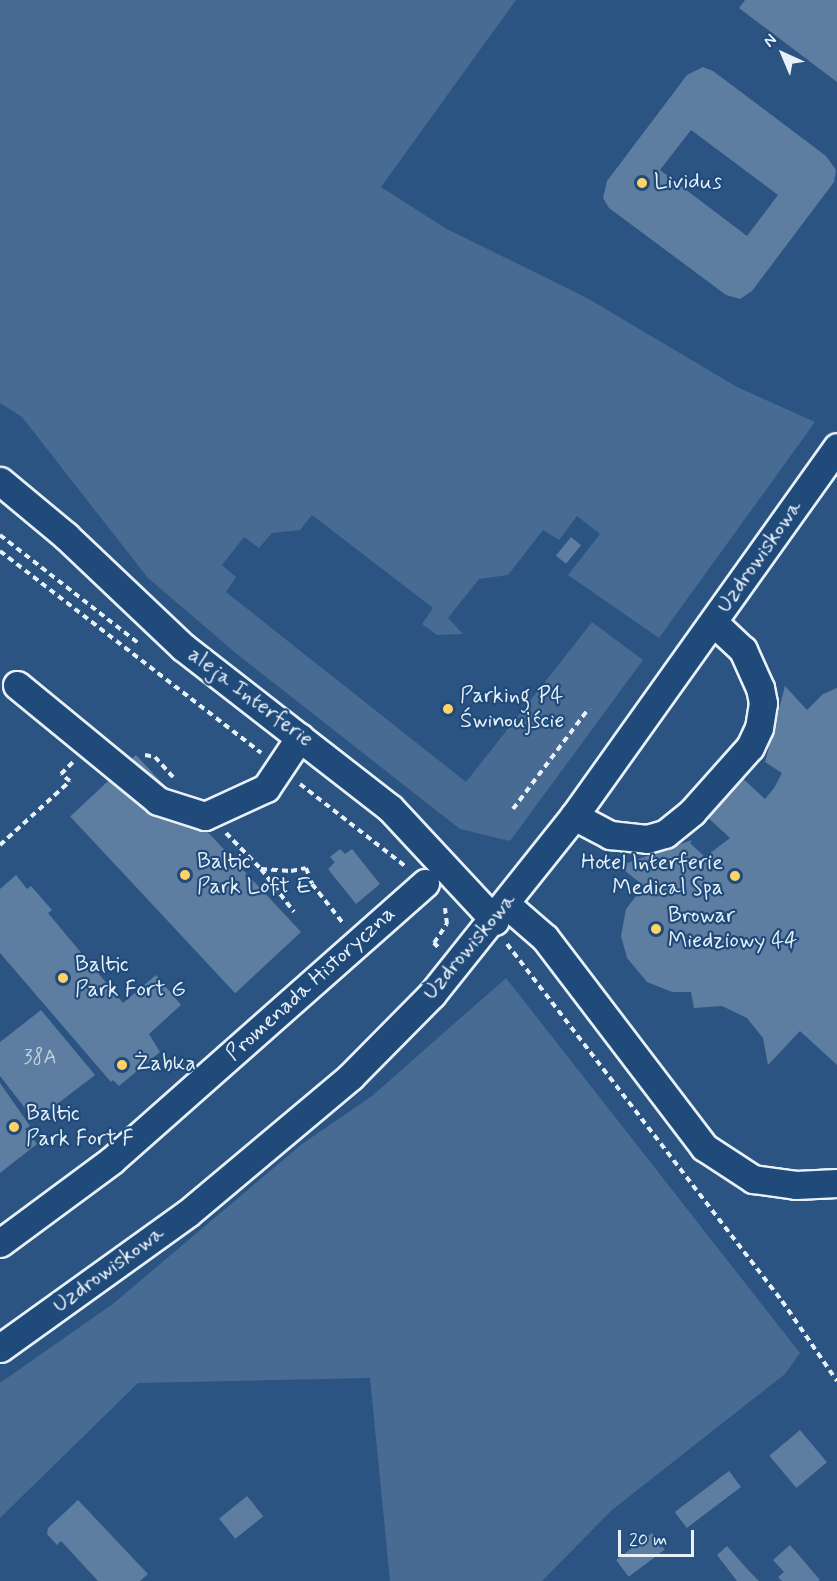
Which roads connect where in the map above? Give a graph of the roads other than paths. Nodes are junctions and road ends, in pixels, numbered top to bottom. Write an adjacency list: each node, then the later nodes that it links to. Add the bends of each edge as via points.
1 (837, 447): 3 (street, Uzdrowiskowa)
2 (0, 481): 5 (street, aleja Interferie, via 66,536 183,647)
3 (714, 623): 6 (street, Uzdrowiskowa); 6 (street, via 743,650 760,688 763,703 759,728 750,747 692,812 665,834 647,839 610,835)
4 (17, 685): 5 (street, via 158,801 205,816 266,788)
5 (300, 737): 8 (street, aleja Interferie, via 414,830)
6 (574, 816): 8 (street, Uzdrowiskowa)
7 (425, 883): 10 (street, Promenada Historyczna, via 112,1160)
8 (501, 921): 9 (street, aleja Interferie, via 545,938 704,1147 753,1179 796,1185); 11 (street, Uzdrowiskowa, via 350,1077 188,1213)
9 (837, 1184)
10 (0, 1243)
11 (0, 1348)

